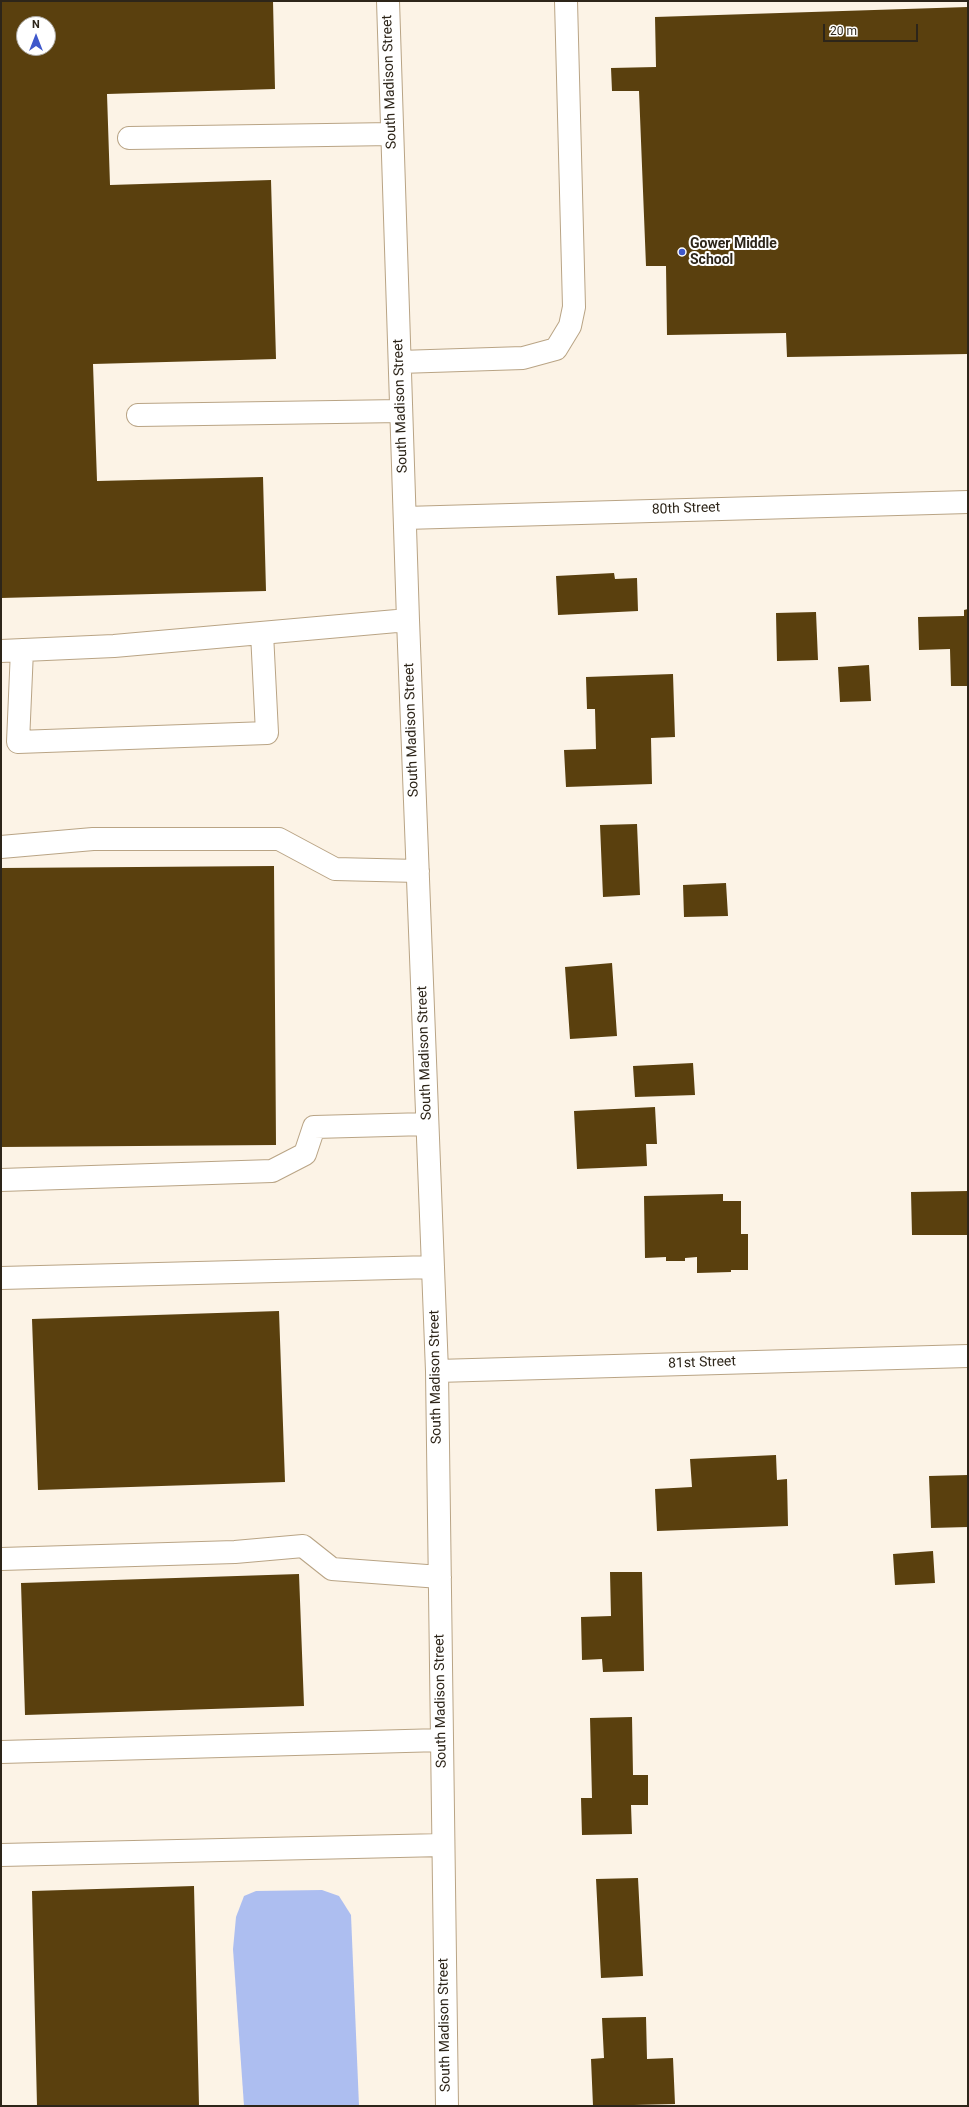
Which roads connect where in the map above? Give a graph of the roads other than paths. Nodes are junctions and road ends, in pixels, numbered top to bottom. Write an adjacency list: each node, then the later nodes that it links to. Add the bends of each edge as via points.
1 (388, 1): 3 (street, South Madison Street)
2 (566, 1): 5 (street, via 574,307 570,326 556,349 523,358)
3 (392, 134): 4 (street); 5 (street, South Madison Street)
4 (129, 138)
5 (400, 362): 6 (street, South Madison Street)
6 (401, 411): 7 (street); 9 (street, South Madison Street)
7 (138, 414)
8 (968, 502): 9 (street, 80th Street)
9 (405, 518): 10 (street, South Madison Street)
10 (408, 620): 11 (street); 14 (street, South Madison Street)
11 (262, 633): 12 (street, via 114,646); 12 (street, via 267,733 18,742)
12 (11, 650)
13 (1, 847): 14 (street, via 93,839 279,839 335,869)
14 (418, 871): 15 (street, South Madison Street)
15 (427, 1124): 16 (street, via 314,1127 305,1154 272,1171); 17 (street, South Madison Street)
16 (1, 1180)
17 (433, 1267): 18 (street); 20 (street, South Madison Street)
18 (1, 1278)
19 (968, 1356): 20 (street, 81st Street)
20 (437, 1371): 22 (street, South Madison Street)
21 (1, 1559): 22 (street, via 234,1552 303,1546 332,1570)
22 (440, 1577): 23 (street, South Madison Street)
23 (442, 1740): 24 (street); 25 (street, South Madison Street)
24 (1, 1752)
25 (443, 1845): 26 (street); 27 (street, South Madison Street)
26 (1, 1855)
27 (446, 2106)

